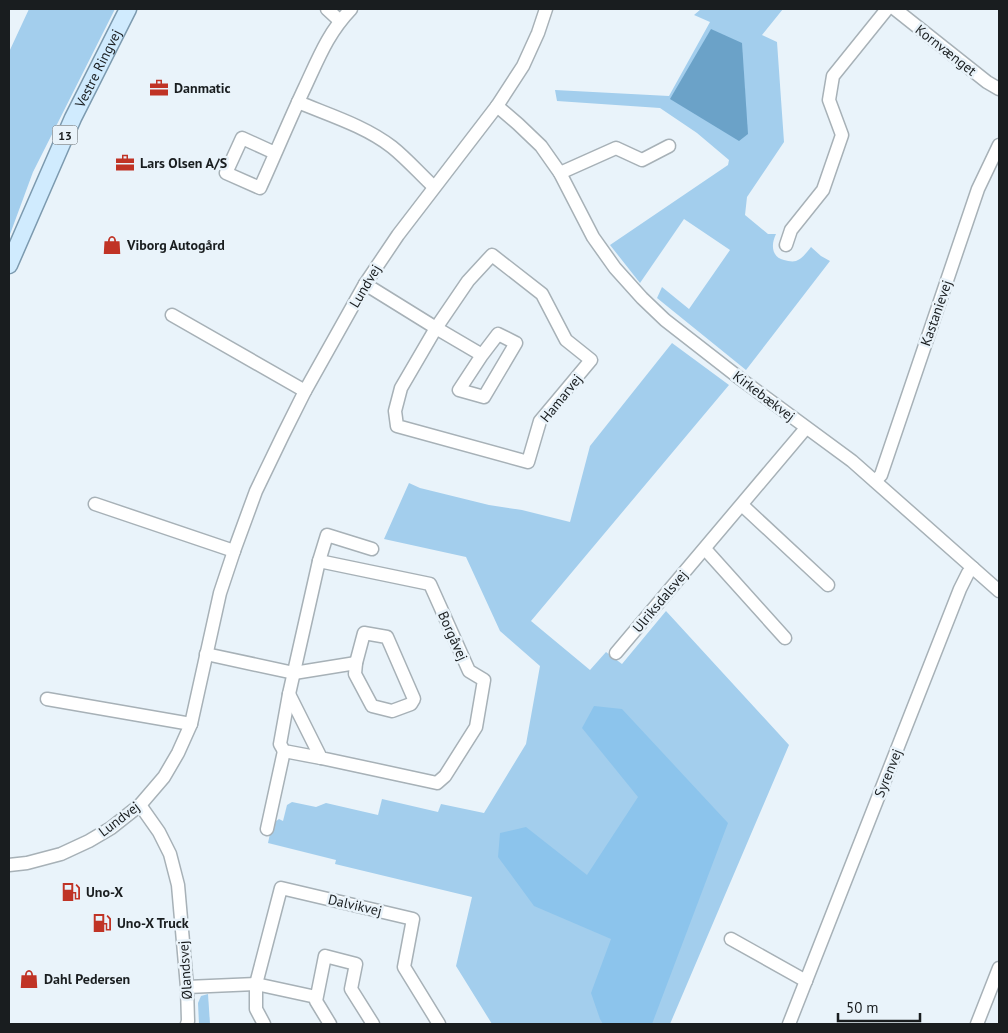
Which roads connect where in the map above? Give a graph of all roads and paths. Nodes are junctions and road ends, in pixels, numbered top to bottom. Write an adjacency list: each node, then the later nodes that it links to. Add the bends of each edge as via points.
1 (128, 9): 17 (main road, Vestre Ringvej / 13, via 73,118)
2 (327, 9): 7 (street)
3 (351, 9): 7 (street)
4 (546, 9): 10 (street, Lundvej, via 523,66)
5 (887, 9): 16 (street, via 833,76 829,100 842,135 823,190 791,230)
6 (894, 9): 8 (street, Kornvænget)
7 (340, 21): 9 (street, via 326,40)
8 (999, 89)
9 (298, 102): 13 (street); 15 (street, via 375,136 392,147)
10 (497, 106): 14 (street, Kirkebækvej, via 542,146); 15 (street, Lundvej)
11 (999, 145): 24 (street, Kastanievej, via 978,189 881,475)
12 (669, 146): 14 (street, via 642,160 616,148)
13 (276, 154)
14 (560, 173): 23 (street, Kirkebækvej, via 593,237 642,298 665,320)
15 (434, 187): 18 (street, Lundvej)
16 (786, 246)
17 (9, 265)
18 (365, 284): 20 (street); 22 (street, Lundvej)
19 (172, 315): 22 (street)
20 (436, 328): 20 (street, Hamarvej, via 401,388 395,412 396,426 528,462 540,421 591,360 566,340 542,294 492,255 468,281); 21 (street)
21 (482, 355): 21 (street, via 464,383 460,390 484,396 516,343 498,334)
22 (305, 391): 29 (street, Lundvej, via 256,491)
23 (806, 428): 24 (street, Kirkebækvej); 26 (street, Ulriksdalsvej)
24 (875, 481): 31 (street, Kirkebækvej)
25 (95, 504): 29 (street)
26 (742, 505): 28 (street, Ulriksdalsvej); 32 (street)
27 (372, 549): 30 (street, via 327,535)
28 (705, 549): 34 (street); 35 (street, Ulriksdalsvej)
29 (234, 551): 36 (street, Lundvej)
30 (319, 562): 38 (street); 43 (street, Borgåvej, via 430,584 469,671 484,680 476,727 445,776 437,783)
31 (973, 568): 33 (street, Kirkebækvej); 49 (street, Syrenvej, via 960,589)
32 (828, 585)
33 (999, 591)
34 (785, 638)
35 (616, 653)
36 (206, 654): 38 (street); 41 (street, Lundvej)
37 (356, 663): 37 (street, via 355,674 372,706 392,711 411,704 414,698 387,637 364,633); 38 (street)
38 (294, 673): 39 (street)
39 (289, 694): 42 (street, via 280,744); 43 (street)
40 (47, 700): 41 (street)
41 (191, 724): 44 (street, Lundvej, via 164,777)
42 (284, 751): 43 (street, Borgåvej); 45 (street)
43 (321, 758)
44 (140, 804): 46 (street, Lundvej, via 111,828 68,851); 51 (street, Ølandsvej, via 170,854 178,885)
45 (267, 829)
46 (9, 865)
47 (731, 939): 49 (street)
48 (999, 968): 59 (street)
49 (806, 981): 58 (street, Syrenvej)
50 (256, 984): 51 (street); 52 (street); 54 (street, Dalvikvej, via 256,1009); 57 (street, Dalvikvej, via 281,888 413,919 404,968)
51 (187, 987): 53 (street, Ølandsvej)
52 (316, 997): 55 (street); 56 (street, via 326,956 356,964 351,989)
53 (187, 1024)
54 (264, 1024)
55 (330, 1024)
56 (373, 1024)
57 (439, 1024)
58 (788, 1024)
59 (977, 1024)

